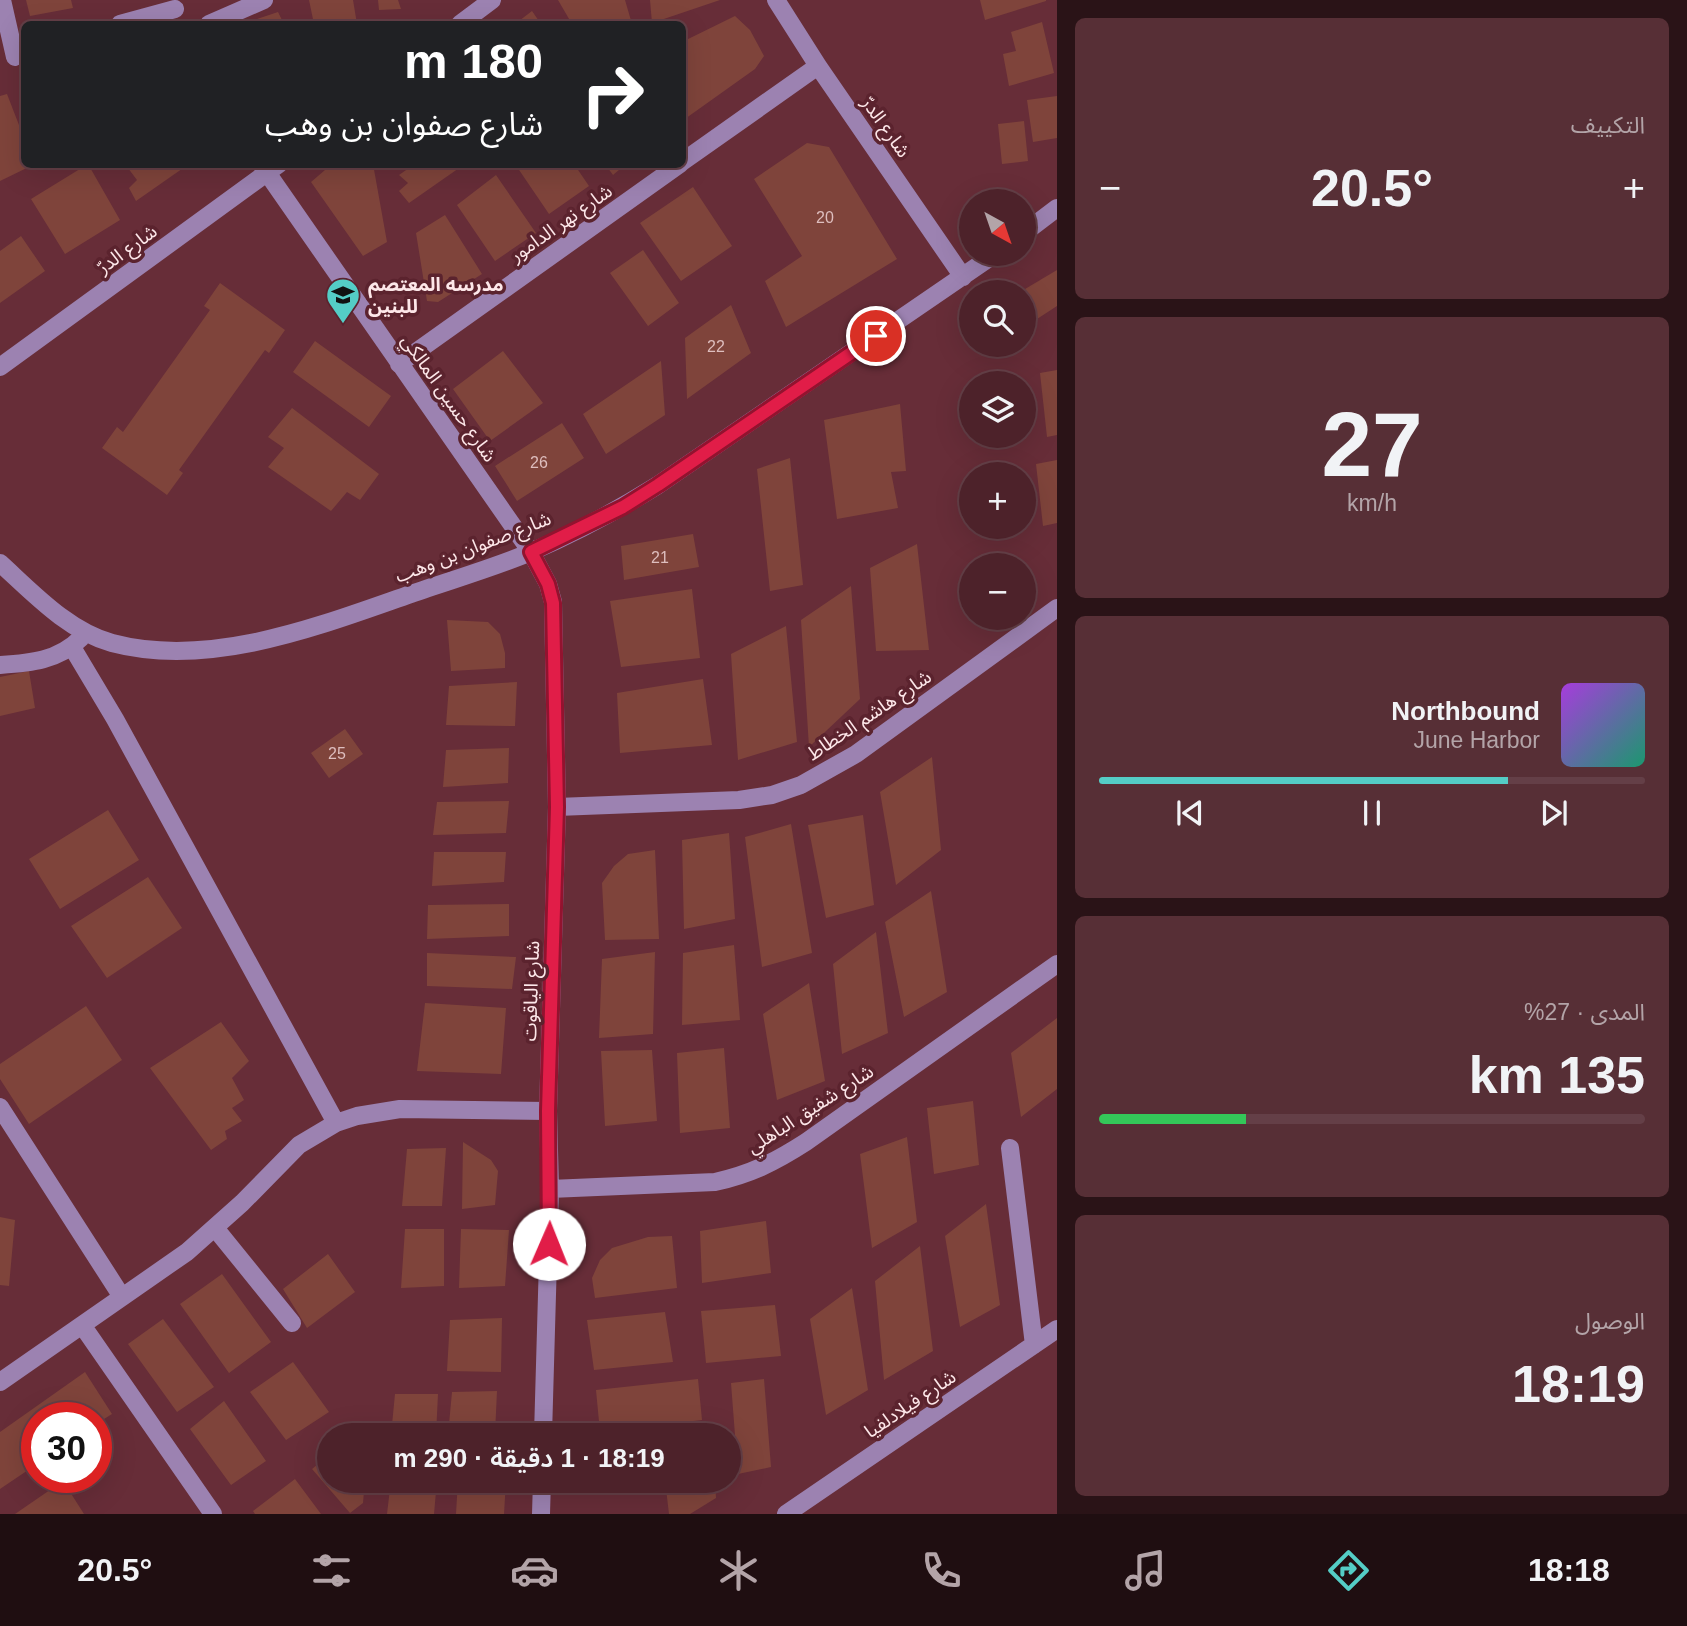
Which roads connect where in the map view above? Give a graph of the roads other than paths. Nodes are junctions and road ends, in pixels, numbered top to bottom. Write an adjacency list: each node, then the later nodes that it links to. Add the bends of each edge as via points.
1 (2, 0): 9 (street)
2 (264, 0): 7 (street)
3 (492, 0): 8 (street)
4 (776, 0): 10 (street, شارع الدرّ)
5 (176, 11): 6 (street)
6 (133, 21)
7 (216, 21)
8 (464, 21)
9 (13, 57)
10 (818, 66): 11 (street, شارع نهر الدامور); 17 (street, شارع الدرّ)
11 (686, 159)
12 (269, 168): 18 (street, شارع حسين المالكي); 19 (street, شارع الدرّ)
13 (674, 168): 18 (street, شارع نهر الدامور)
14 (1057, 208): 15 (street)
15 (1036, 224)
16 (978, 266): 17 (street, شارع صفوان بن وهب)
17 (963, 277): 20 (street, شارع صفوان بن وهب, via 658,485)
18 (399, 364): 20 (street, شارع حسين المالكي)
19 (0, 367)
20 (531, 552): 23 (street, شارع صفوان بن وهب, via 310,628 256,641 196,650 148,649); 26 (street, شارع الياقوت, via 553,603)
21 (0, 563): 23 (street, شارع صفوان بن وهب)
22 (1057, 608): 26 (street, شارع هاشم الخطاط, via 856,754 801,785 739,800)
23 (86, 633): 24 (street)
24 (72, 647): 25 (street, via 36,663); 30 (street)
25 (0, 665)
26 (557, 807): 29 (street, شارع الياقوت)
27 (1057, 964): 32 (street, شارع شفيق الباهلي, via 764,1168 715,1182)
28 (0, 1107): 34 (street)
29 (548, 1111): 30 (street, via 400,1109); 32 (street, شارع الياقوت)
30 (336, 1123): 33 (street, via 299,1145)
31 (1010, 1148): 38 (street)
32 (550, 1189): 40 (street, شارع الياقوت)
33 (215, 1228): 34 (street); 35 (street)
34 (122, 1297): 36 (street)
35 (292, 1323)
36 (82, 1325): 39 (street); 42 (street)
37 (1057, 1329): 38 (street, شارع فيلادلفيا)
38 (1034, 1345): 44 (street, شارع فيلادلفيا)
39 (0, 1382)
40 (543, 1423)
41 (542, 1493): 43 (street)
42 (213, 1514)
43 (541, 1514)
44 (786, 1514)

